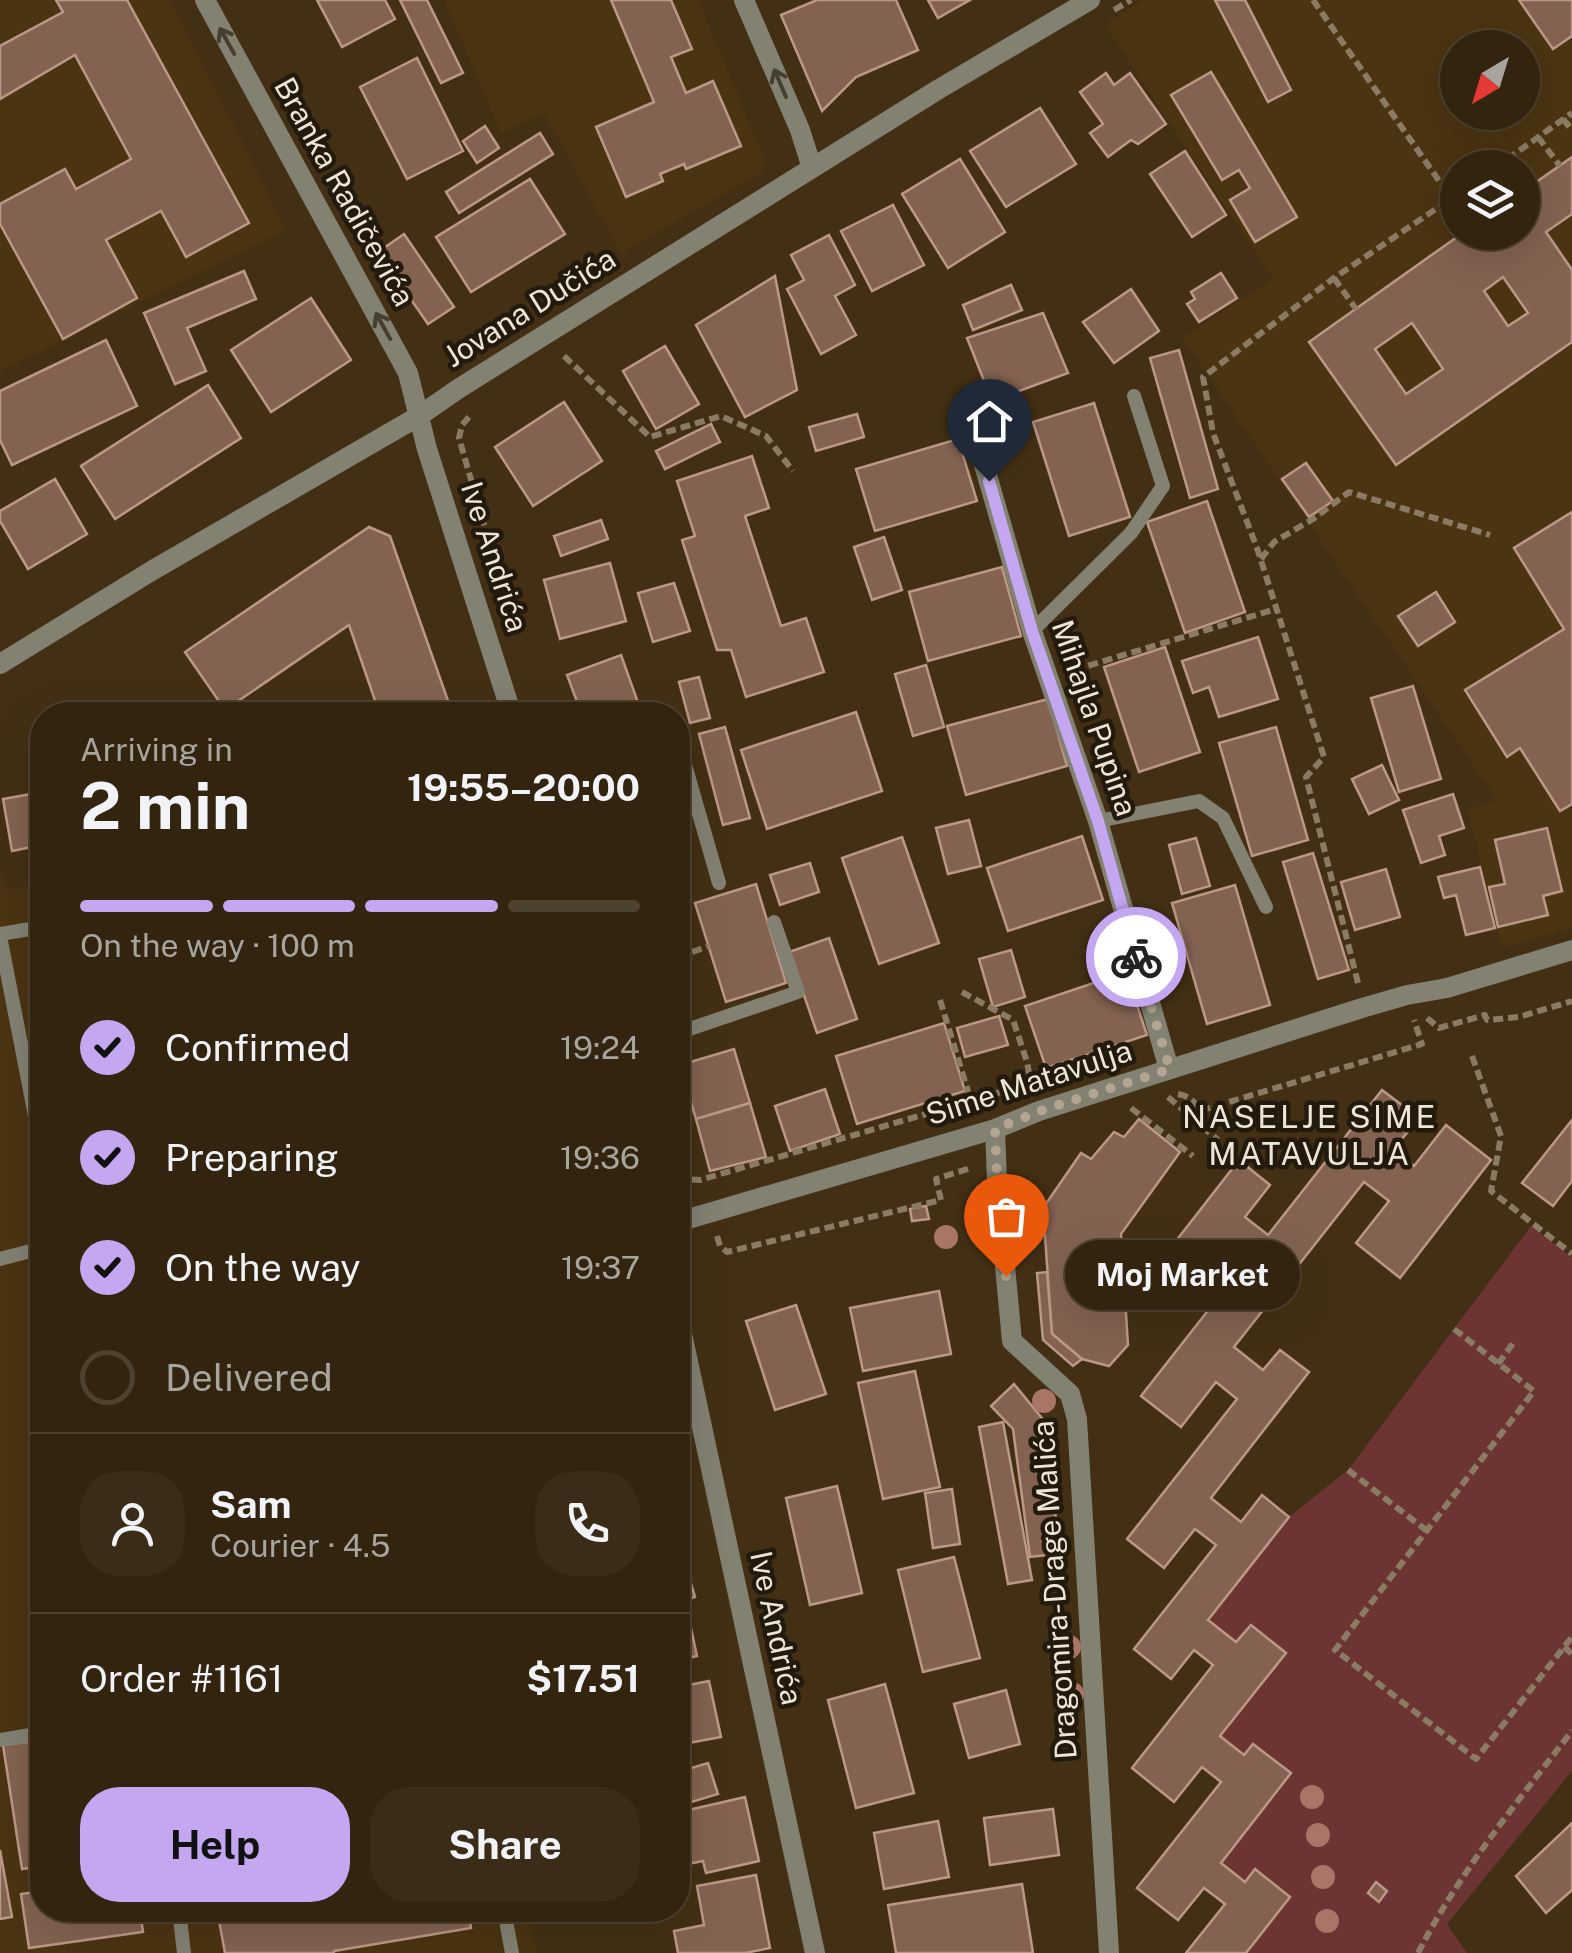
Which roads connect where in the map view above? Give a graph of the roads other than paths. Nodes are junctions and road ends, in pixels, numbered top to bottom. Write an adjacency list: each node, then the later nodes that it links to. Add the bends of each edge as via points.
1 (205, 0): 6 (street, Branka Radičevića, one-way to 1, via 408,373)
2 (744, 0): 4 (street, one-way to 2)
3 (1096, 9): 4 (street, Jovana Dučića, via 938,88)
4 (812, 168): 6 (street, Jovana Dučića)
5 (1134, 396): 8 (lane, via 1163,486 1131,532)
6 (420, 416): 9 (street, Jovana Dučića); 10 (street, Ive Andrića)
7 (978, 444): 8 (street, Mihajla Pupina)
8 (1032, 631): 12 (street, Mihajla Pupina)
9 (0, 664)
10 (508, 702)
11 (690, 782): 13 (lane)
12 (1098, 821): 14 (lane, via 1199,801 1222,818); 20 (street, Mihajla Pupina)
13 (719, 882)
14 (1266, 907)
15 (774, 922): 19 (lane, via 798,992)
16 (30, 930): 17 (lane)
17 (0, 936): 21 (lane)
18 (1572, 950): 20 (street, Sime Matavulja)
19 (690, 1029)
20 (1170, 1069): 22 (street, Sime Matavulja)
21 (30, 1090)
22 (995, 1129): 23 (street, Sime Matavulja); 34 (street, Dragomira-Drage Malića, via 1012,1340 1070,1394 1077,1419)
23 (690, 1219)
24 (30, 1251): 25 (lane)
25 (0, 1259)
26 (690, 1371): 33 (street, Ive Andrića)
27 (30, 1734): 28 (lane)
28 (0, 1740)
29 (180, 1922): 31 (lane)
30 (506, 1922): 32 (lane)
31 (184, 1953)
32 (512, 1953)
33 (815, 1953)
34 (1109, 1953)

